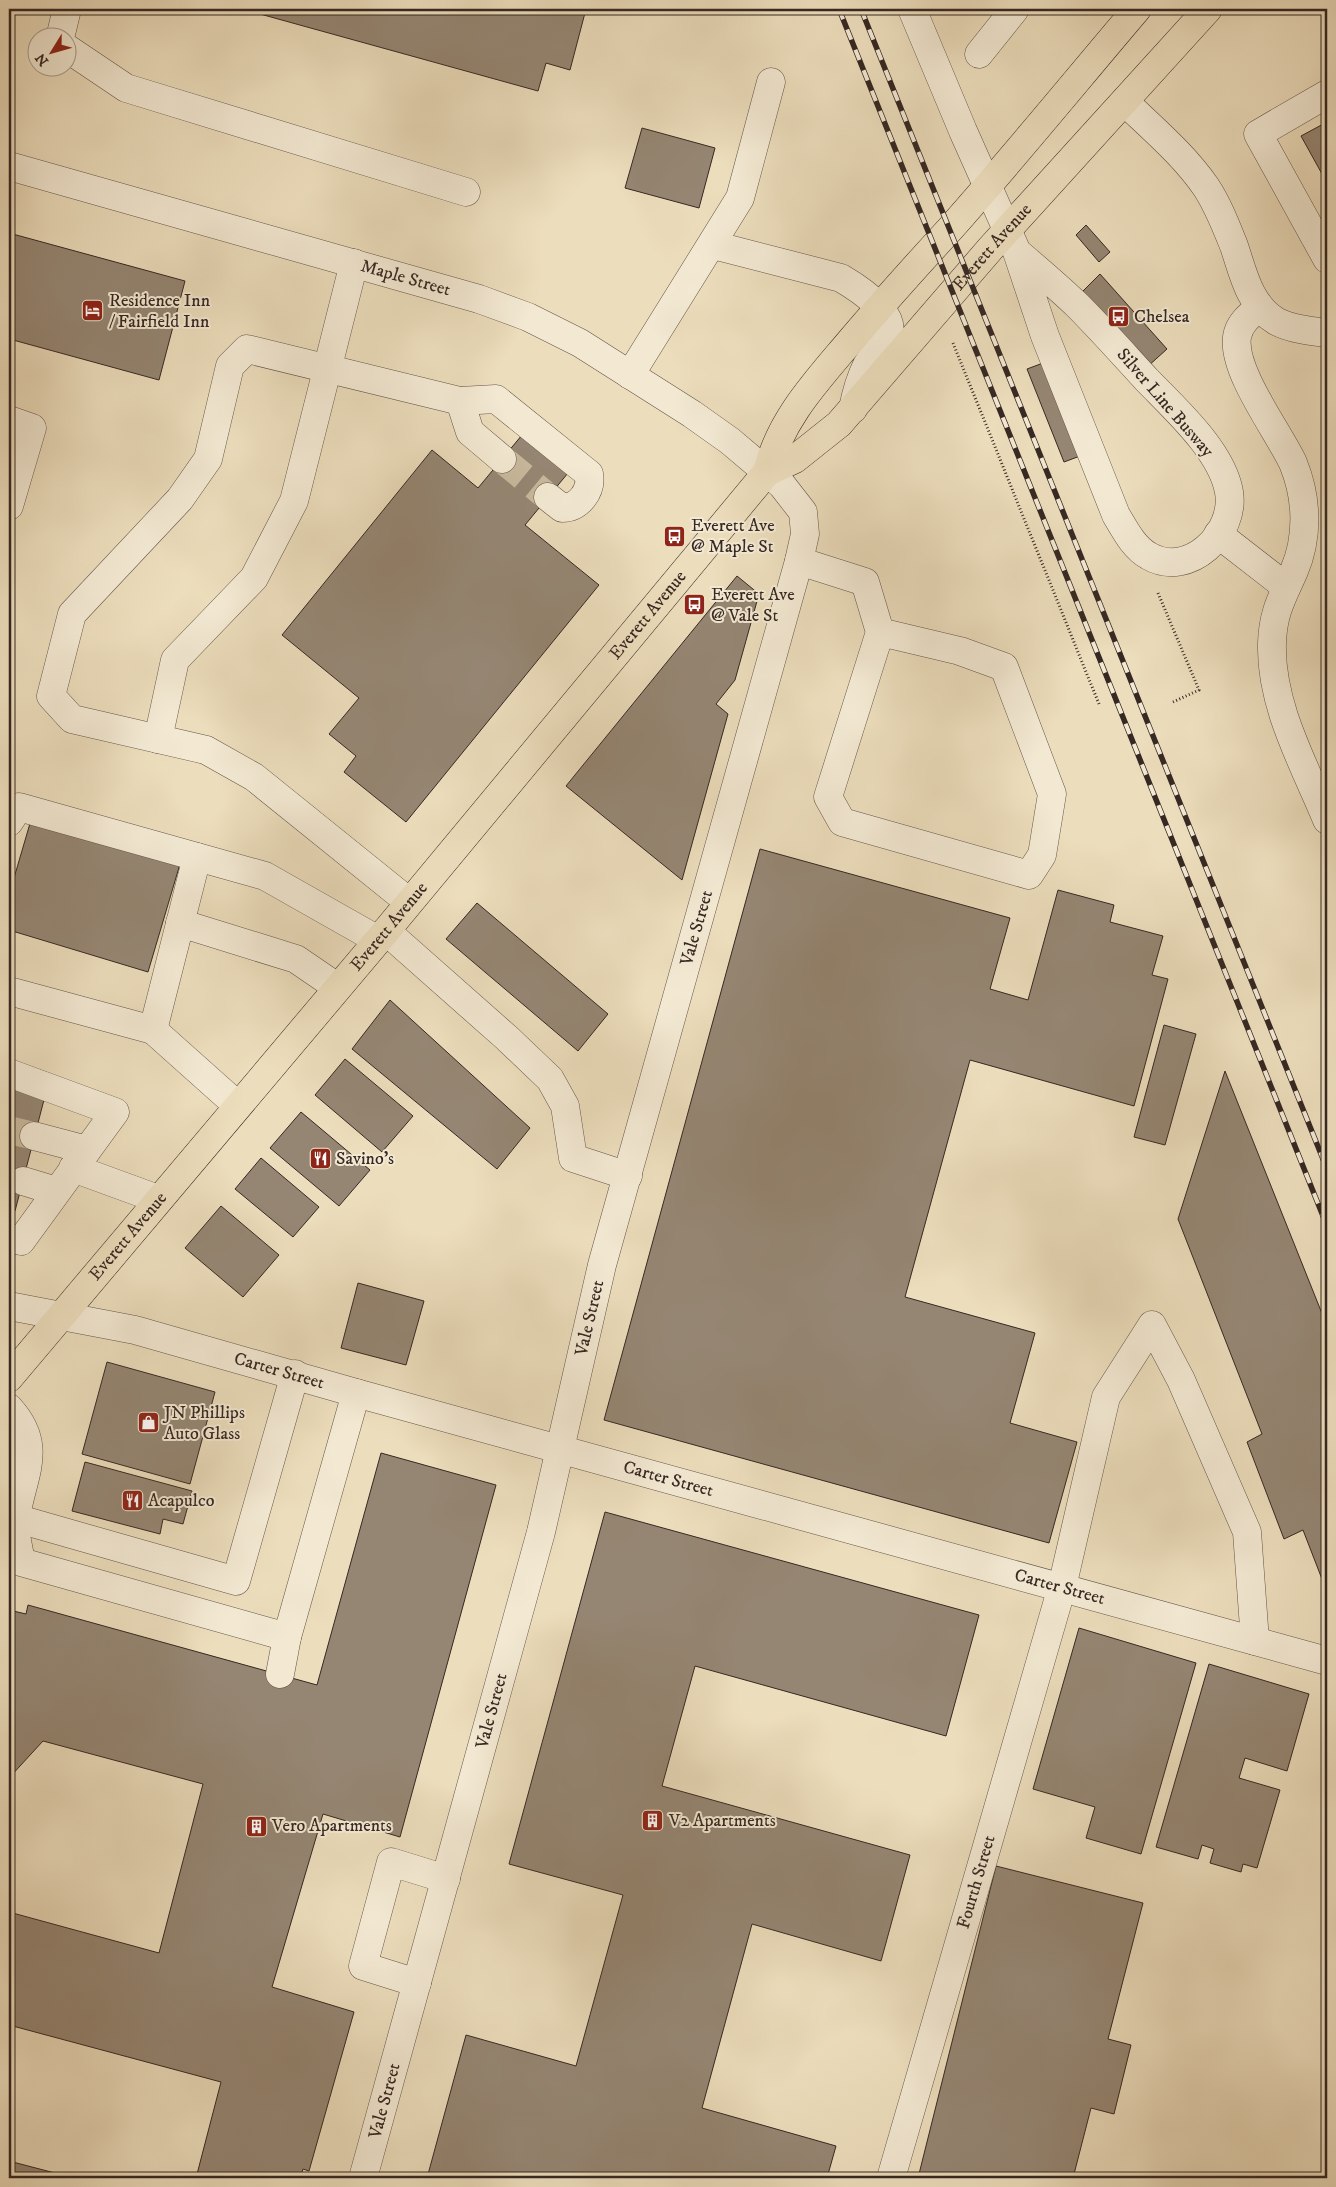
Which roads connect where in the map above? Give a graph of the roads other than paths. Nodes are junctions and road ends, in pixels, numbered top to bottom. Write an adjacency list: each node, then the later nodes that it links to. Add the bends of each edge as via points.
1 (67, 9): 6 (street)
2 (912, 9): 13 (street, Silver Line Busway)
3 (1016, 9): 7 (street)
4 (1135, 9): 13 (main road, Everett Avenue)
5 (1208, 9): 11 (main road, Everett Avenue)
6 (62, 28)
7 (979, 54)
8 (78, 56): 14 (street, via 126,88)
9 (771, 82): 16 (street, via 740,198)
10 (1327, 94): 17 (street, via 1258,134)
11 (1124, 102): 15 (main road, Everett Avenue); 20 (street, via 1180,156 1206,188 1227,229 1247,286)
12 (9, 166): 18 (street, Maple Street)
13 (988, 186): 15 (street, Silver Line Busway); 19 (main road, Everett Avenue)
14 (466, 192)
15 (1013, 241): 25 (main road, Everett Avenue); 31 (street, Silver Line Busway, via 1180,414 1212,454 1229,492 1230,506); 31 (street, Silver Line Busway, via 1045,336 1089,448 1116,515 1131,540 1149,556 1169,562 1186,560 1204,552)
16 (713, 245): 19 (street, via 841,278); 23 (street)
17 (1327, 259)
18 (354, 263): 22 (street); 23 (street, Maple Street, via 479,299 528,317 580,343)
19 (879, 307): 25 (street, via 890,322 889,335 864,371); 28 (main road, Everett Avenue, via 793,412 776,443)
20 (1260, 308): 21 (street, via 1283,324); 33 (street, via 1240,327 1237,347 1242,369 1286,449 1302,489 1304,533 1300,554)
21 (1327, 333)
22 (329, 368): 24 (street); 35 (street, via 294,501 254,578 175,660); 35 (street, via 247,349 230,366 208,459 180,500 72,614 51,696 72,719)
23 (630, 375): 28 (street, Maple Street, via 710,427)
24 (460, 401): 27 (street, via 470,432); 29 (street, via 496,399 589,474 588,490 576,505 562,508)
25 (853, 409): 28 (main road, Everett Avenue, via 809,450)
26 (9, 420): 30 (street, via 32,428)
27 (502, 459)
28 (767, 472): 32 (street, Vale Street, via 804,512 805,534); 39 (main road, Everett Avenue)
29 (548, 496)
30 (9, 506)
31 (1218, 534): 33 (street)
32 (799, 561): 34 (street, via 865,582); 49 (street, Vale Street)
33 (1285, 586): 36 (street, via 1274,622 1274,680 1284,714)
34 (880, 632): 34 (street, via 828,796 842,822 1029,875 1042,856 1052,794 1004,667 960,651)
35 (158, 739): 39 (street, via 206,750 254,777)
36 (1327, 820)
37 (9, 822): 38 (street, via 19,807)
38 (198, 857): 40 (street); 41 (street, via 265,876)
39 (410, 902): 41 (main road, Everett Avenue)
40 (180, 923): 42 (street, via 296,959); 44 (street)
41 (382, 936): 42 (main road, Everett Avenue); 49 (street, via 508,1038 550,1080 565,1106 573,1158)
42 (338, 987): 46 (main road, Everett Avenue)
43 (9, 991): 44 (street)
44 (153, 1030): 46 (street)
45 (9, 1073): 48 (street, via 115,1112)
46 (237, 1105): 52 (main road, Everett Avenue)
47 (34, 1136): 48 (street)
48 (80, 1159): 51 (street); 52 (street)
49 (628, 1176): 60 (street, Vale Street, via 592,1304)
50 (23, 1181): 51 (street)
51 (56, 1191): 53 (street, via 21,1241)
52 (158, 1199): 55 (main road, Everett Avenue)
53 (9, 1238)
54 (9, 1306): 55 (street, Carter Street)
55 (61, 1315): 56 (street, Carter Street, via 135,1330); 57 (main road, Everett Avenue)
56 (295, 1374): 58 (street, Carter Street); 61 (street, via 236,1581)
57 (9, 1378)
58 (356, 1393): 60 (street, Carter Street); 63 (street)
59 (9, 1408): 61 (street, via 24,1430 29,1448 28,1469)
60 (561, 1448): 62 (street, Carter Street); 67 (street, Vale Street, via 542,1532)
61 (15, 1518): 63 (street, via 21,1562)
62 (1062, 1587): 64 (street, Carter Street); 64 (street, Fourth Street, via 1106,1397 1152,1325 1181,1380 1247,1532); 70 (street, Fourth Street)
63 (287, 1637): 66 (street)
64 (1256, 1641): 65 (street, Carter Street)
65 (1327, 1661)
66 (280, 1674)
67 (446, 1879): 68 (street, Vale Street); 68 (street, via 391,1862 363,1966)
68 (417, 1983): 69 (street, Vale Street)
69 (364, 2178)
70 (891, 2178)

